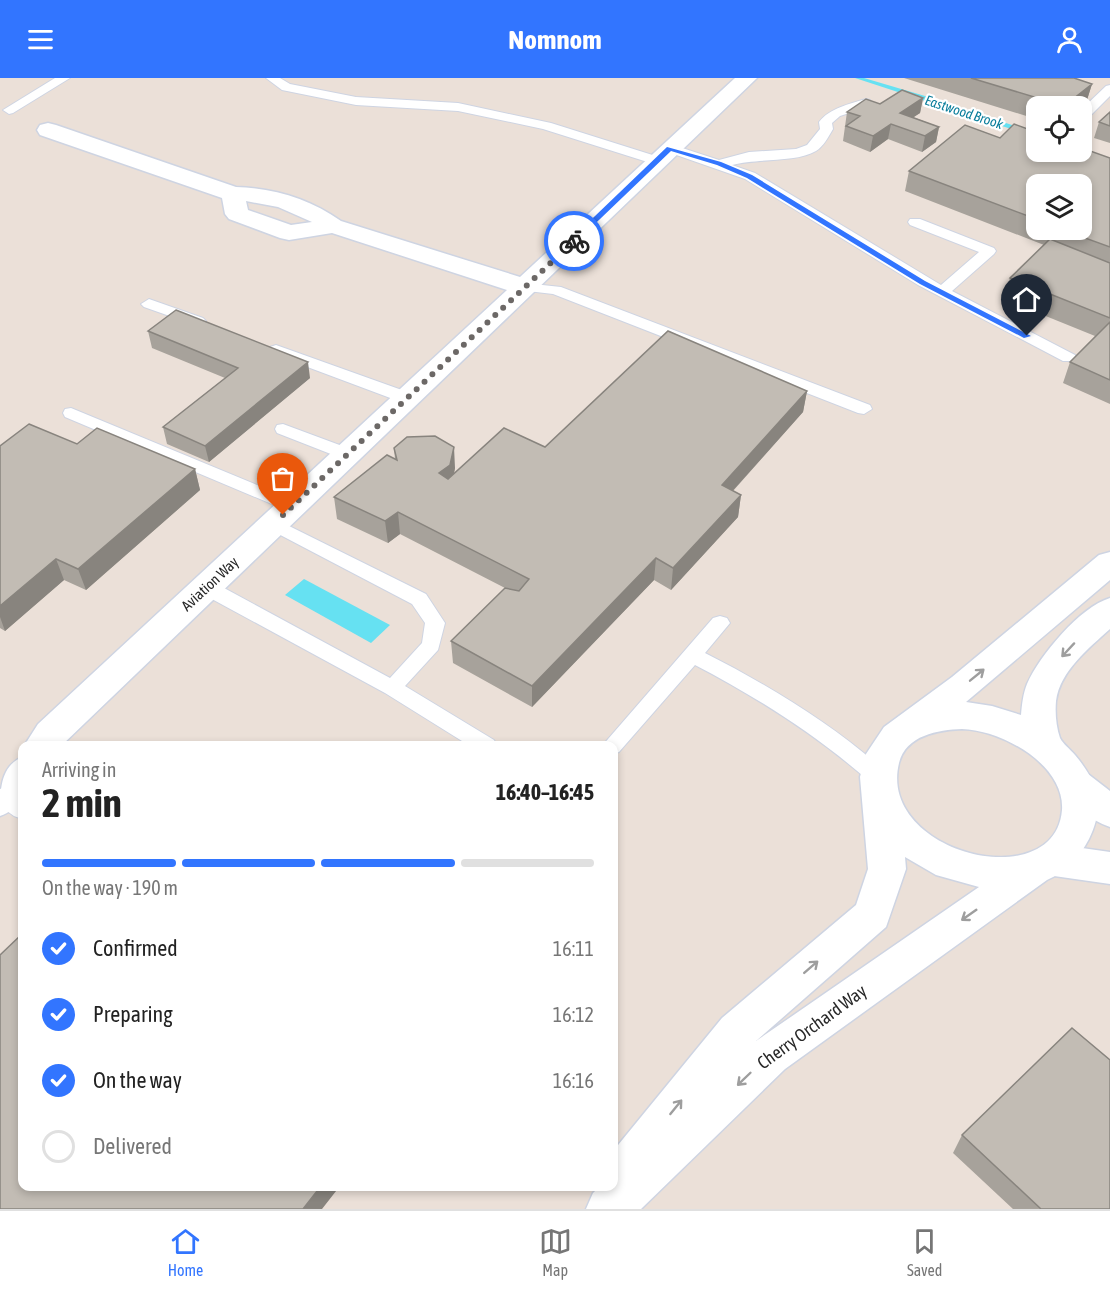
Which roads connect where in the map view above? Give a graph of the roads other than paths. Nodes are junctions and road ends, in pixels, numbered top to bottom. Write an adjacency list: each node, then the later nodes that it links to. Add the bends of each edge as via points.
1 (64, 78): 7 (lane)
2 (272, 78): 9 (lane, via 286,87 356,101 458,106)
3 (747, 78): 9 (street, Aviation Way)
4 (1110, 89): 6 (lane)
5 (866, 103): 10 (lane, via 836,113 825,122 827,129 812,148)
6 (1092, 106)
7 (9, 110)
8 (48, 130): 12 (street, via 233,194 237,214 289,233 333,226)
9 (663, 155): 10 (lane); 12 (street, Aviation Way)
10 (719, 164): 13 (lane, via 750,176)
11 (915, 222): 13 (lane, via 989,251)
12 (524, 287): 18 (street, Aviation Way); 19 (lane, via 556,290)
13 (942, 292): 17 (lane)
14 (149, 304): 15 (lane)
15 (217, 328)
16 (261, 345): 18 (lane)
17 (1069, 358)
18 (407, 398): 22 (street, Aviation Way)
19 (864, 409)
20 (71, 413): 23 (lane)
21 (283, 429): 22 (lane)
22 (347, 454): 23 (street, Aviation Way)
23 (283, 515): 25 (street, Aviation Way); 29 (lane, via 419,599 435,623 431,645)
24 (1110, 563): 30 (street, Cherry Orchard Way, one-way to 24)
25 (206, 587): 29 (lane); 31 (street, Aviation Way)
26 (1110, 610): 34 (street, one-way to 34, via 1051,668 1038,715)
27 (720, 623): 28 (lane)
28 (692, 655): 33 (lane); 36 (lane, via 803,718 858,759)
29 (392, 688): 32 (lane)
30 (915, 724): 34 (street, Cherry Orchard Way, via 951,715 992,719 1022,730); 36 (street, Cherry Orchard Way, via 896,737 884,754)
31 (45, 741)
32 (479, 741)
33 (616, 741)
34 (1044, 744): 35 (street, Cherry Orchard Way, via 1063,763)
35 (1075, 784): 37 (street); 38 (street, Cherry Orchard Way, via 1081,808 1078,828)
36 (880, 788): 38 (street, via 888,814 901,832 927,853 949,864 993,874); 40 (street, Cherry Orchard Way, one-way to 36, via 737,1031 872,915 887,869)
37 (1110, 812)
38 (1044, 865): 39 (street); 43 (street, Cherry Orchard Way, one-way to 43, via 770,1055)
39 (1110, 868)
40 (618, 1180)
41 (609, 1191): 42 (street, Cherry Orchard Way)
42 (595, 1209)
43 (609, 1209)

